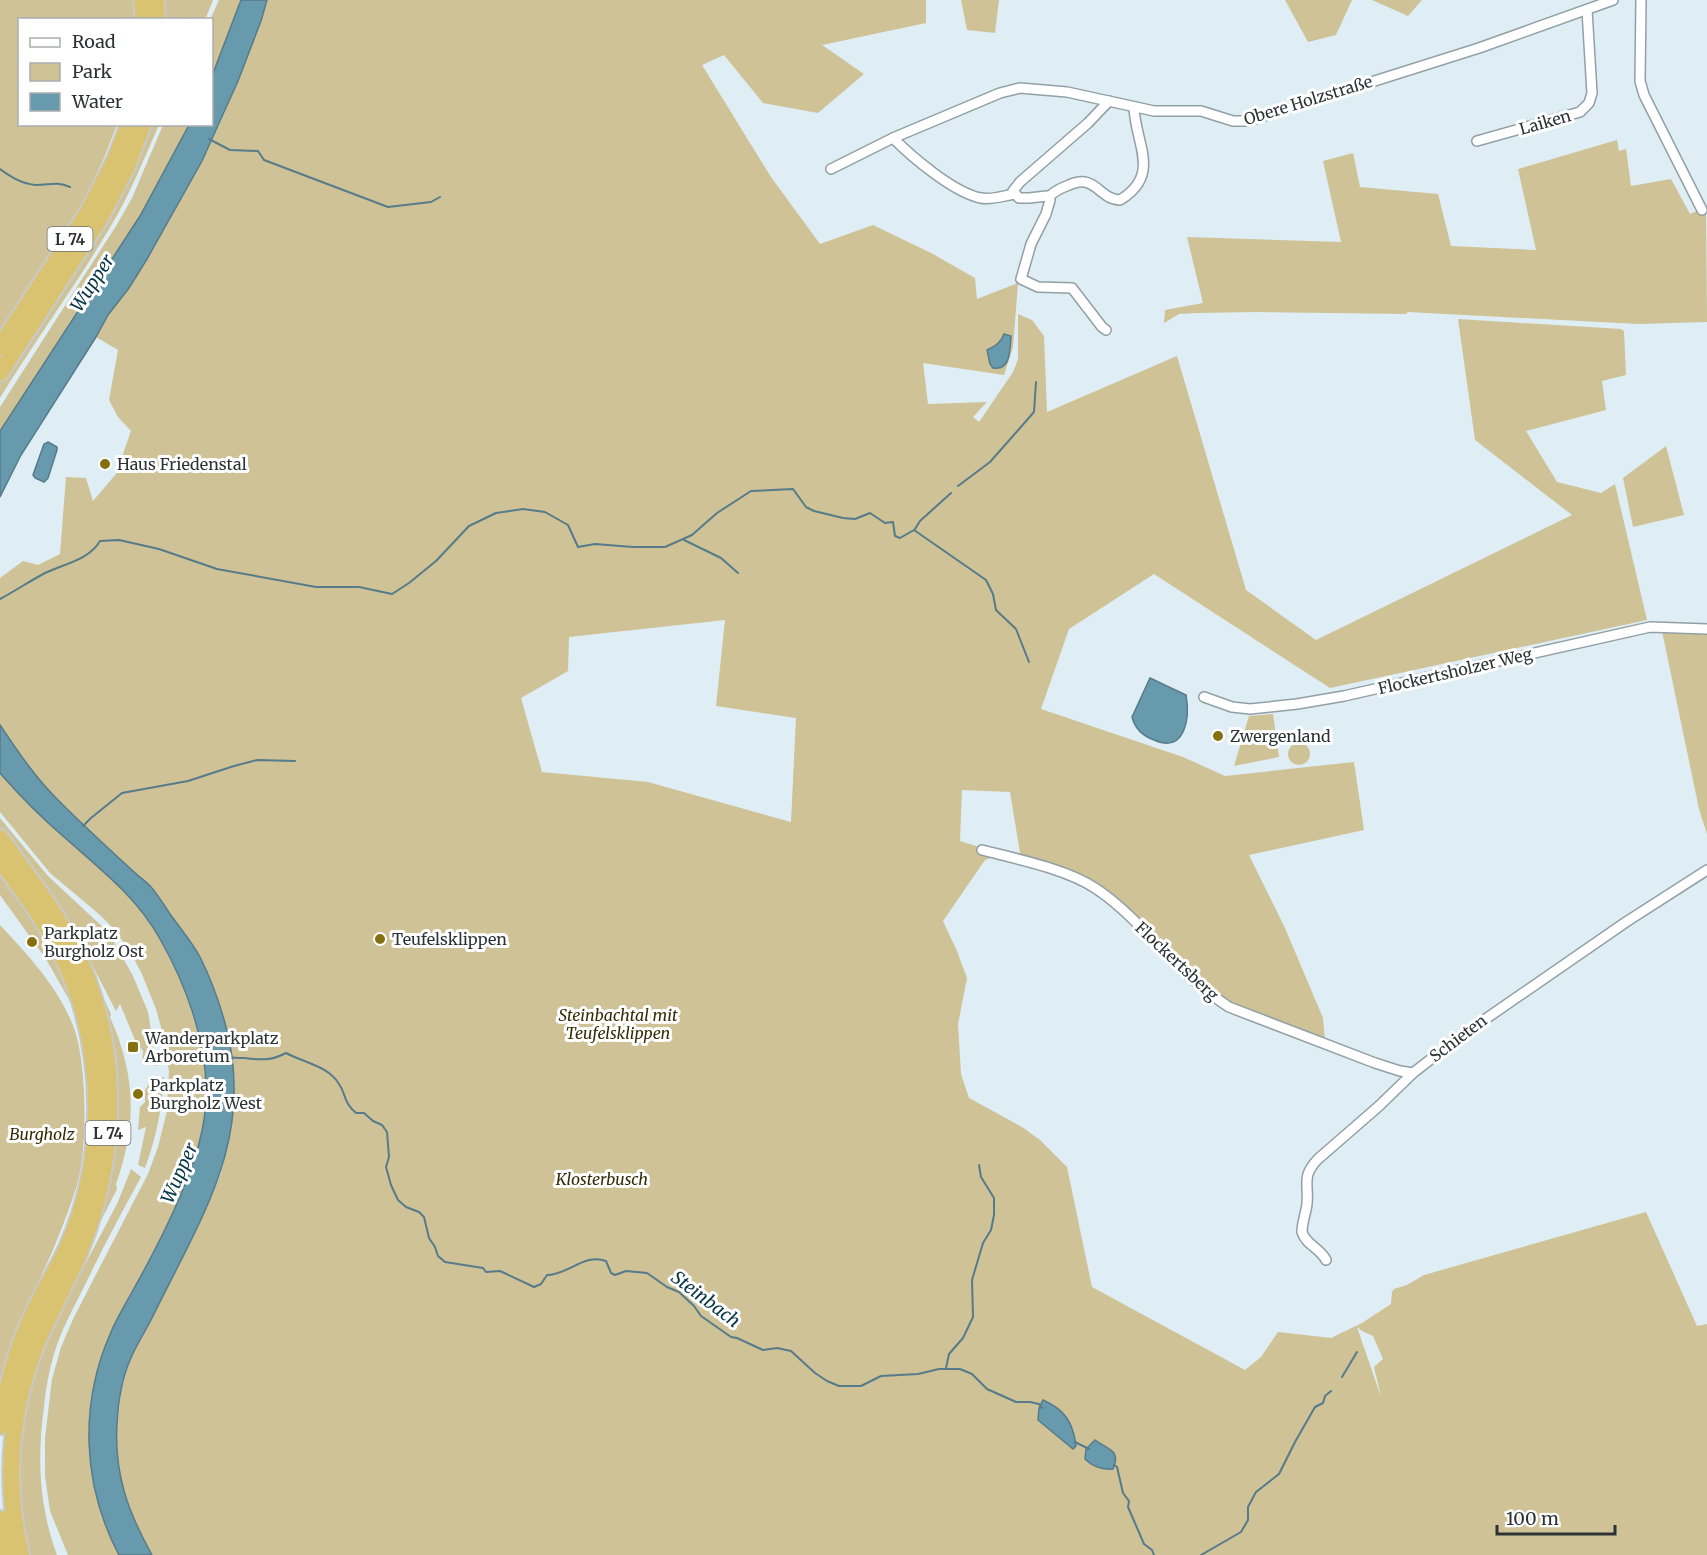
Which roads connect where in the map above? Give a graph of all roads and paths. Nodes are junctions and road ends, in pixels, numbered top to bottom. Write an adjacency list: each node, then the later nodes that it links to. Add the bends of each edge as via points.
1 (142, 0): 6 (highway)
2 (156, 0): 7 (highway)
3 (1613, 0): 5 (street, Obere Holzstraße)
4 (1641, 0): 17 (street, via 1640,81 1644,95)
5 (1587, 10): 9 (street, Obere Holzstraße, via 1248,121 1201,111); 13 (street, Laiken, via 1592,93 1589,104 1580,112)
6 (144, 18)
7 (158, 18)
8 (1109, 101): 9 (street, Obere Holzstraße); 12 (street, Obere Holzstraße, via 1020,88); 15 (street, via 1014,188)
9 (1134, 107): 16 (street, via 1145,165 1128,194 1117,201 1080,181)
10 (128, 126): 19 (highway, L 74, via 88,212)
11 (142, 126): 20 (highway, L 74, via 100,218)
12 (893, 138): 14 (street, Obere Holzstraße); 15 (street, via 937,175 971,195 988,199)
13 (1477, 141)
14 (831, 169)
15 (1014, 194): 16 (street, via 1023,198)
16 (1049, 197): 18 (street, via 1050,205 1031,244 1021,279 1038,287 1072,288)
17 (1702, 210)
18 (1106, 330)
19 (0, 347)
20 (0, 372)
21 (1707, 629): 22 (street, Flockertsholzer Weg, via 1650,627 1297,704 1250,709)
22 (1204, 697)
23 (0, 838): 32 (highway, L 74, via 39,889 79,961 103,1037 110,1097 107,1155 93,1215 34,1352 13,1431 11,1495)
24 (982, 850): 27 (street, Flockertsberg, via 1063,874 1095,888 1209,994 1229,1007 1375,1063)
25 (0, 861): 29 (highway, L 74, via 46,927 76,989 94,1067 96,1115 88,1185 80,1212 20,1345)
26 (1707, 870): 27 (street, Schieten, via 1493,1012)
27 (1413, 1073): 28 (street, Schieten, via 1309,1171 1302,1232)
28 (1326, 1260)
29 (0, 1426)
30 (0, 1519): 31 (highway)
31 (7, 1555)
32 (21, 1555)

